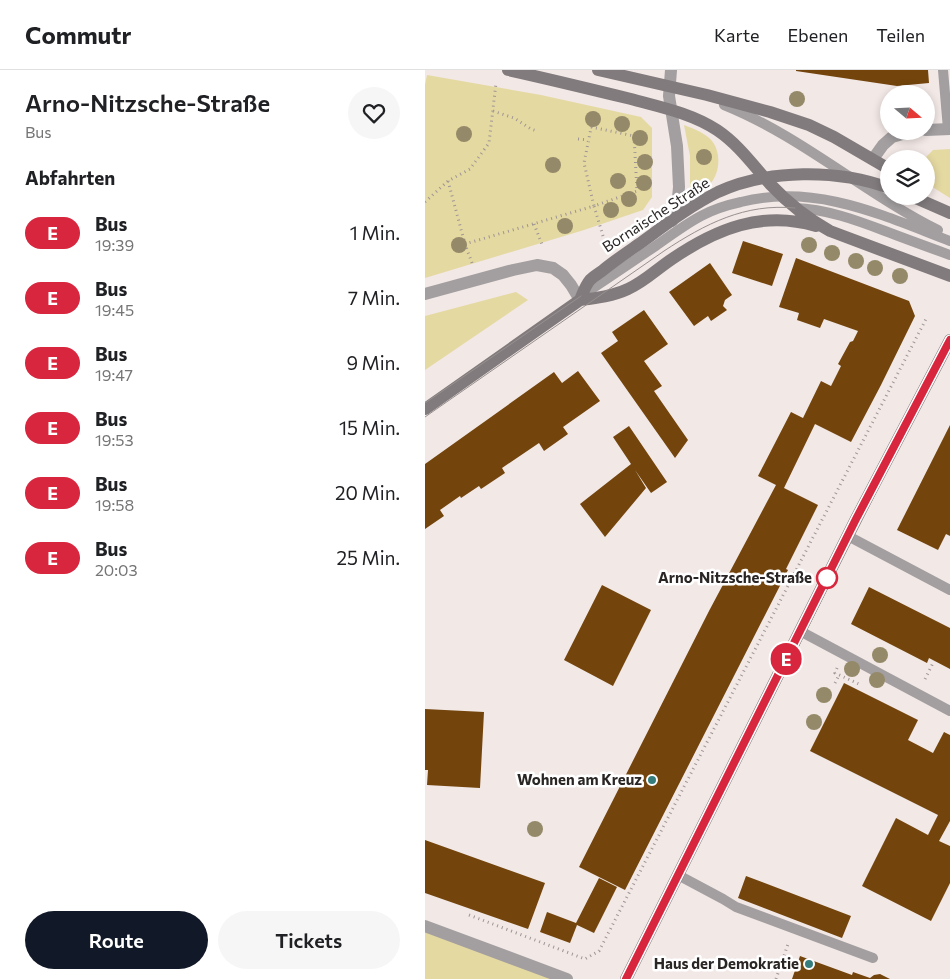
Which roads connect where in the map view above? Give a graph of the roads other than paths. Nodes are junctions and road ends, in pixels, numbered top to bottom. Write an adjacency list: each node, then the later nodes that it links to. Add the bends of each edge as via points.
1 (508, 70): 6 (main road)
2 (598, 70): 5 (main road)
3 (671, 70): 5 (street)
4 (943, 70): 7 (lane)
5 (669, 91): 6 (street); 10 (main road, via 770,112 809,125); 12 (lane, via 715,101 760,121)
6 (671, 110): 13 (main road, via 717,130); 20 (street, via 679,187)
7 (949, 129): 8 (street)
8 (935, 130)
9 (889, 140): 10 (street)
10 (873, 159): 11 (main road)
11 (880, 163)
12 (851, 177): 13 (main road, Bornaische Straße); 14 (main road, Bornaische Straße); 22 (lane, via 907,214)
13 (765, 178): 15 (main road); 20 (main road, Bornaische Straße, via 720,192)
14 (880, 185)
15 (783, 196): 18 (main road); 23 (lane, via 820,198 852,205); 27 (lane, via 727,205 702,215)
16 (935, 204): 19 (main road)
17 (933, 205): 19 (main road)
18 (795, 208): 21 (main road); 24 (lane, via 841,216)
19 (947, 211)
20 (672, 221): 27 (main road, Bornaische Straße, via 592,278)
21 (830, 231): 25 (main road); 27 (main road, Bornaische Straße, via 782,220 737,226 695,244 629,289 597,298)
22 (950, 236)
23 (950, 240)
24 (950, 255)
25 (950, 276)
26 (425, 294): 27 (street, via 541,265 553,268 568,279)
27 (580, 298): 29 (main road, Bornaische Straße)
28 (950, 340): 30 (main road)
29 (425, 409)
30 (848, 536): 31 (lane); 32 (main road)
31 (950, 590)
32 (800, 631): 33 (lane); 34 (main road)
33 (950, 711)
34 (678, 876): 36 (lane, via 736,907); 38 (main road)
35 (425, 926): 37 (street)
36 (873, 958)
37 (567, 979)
38 (627, 979)

